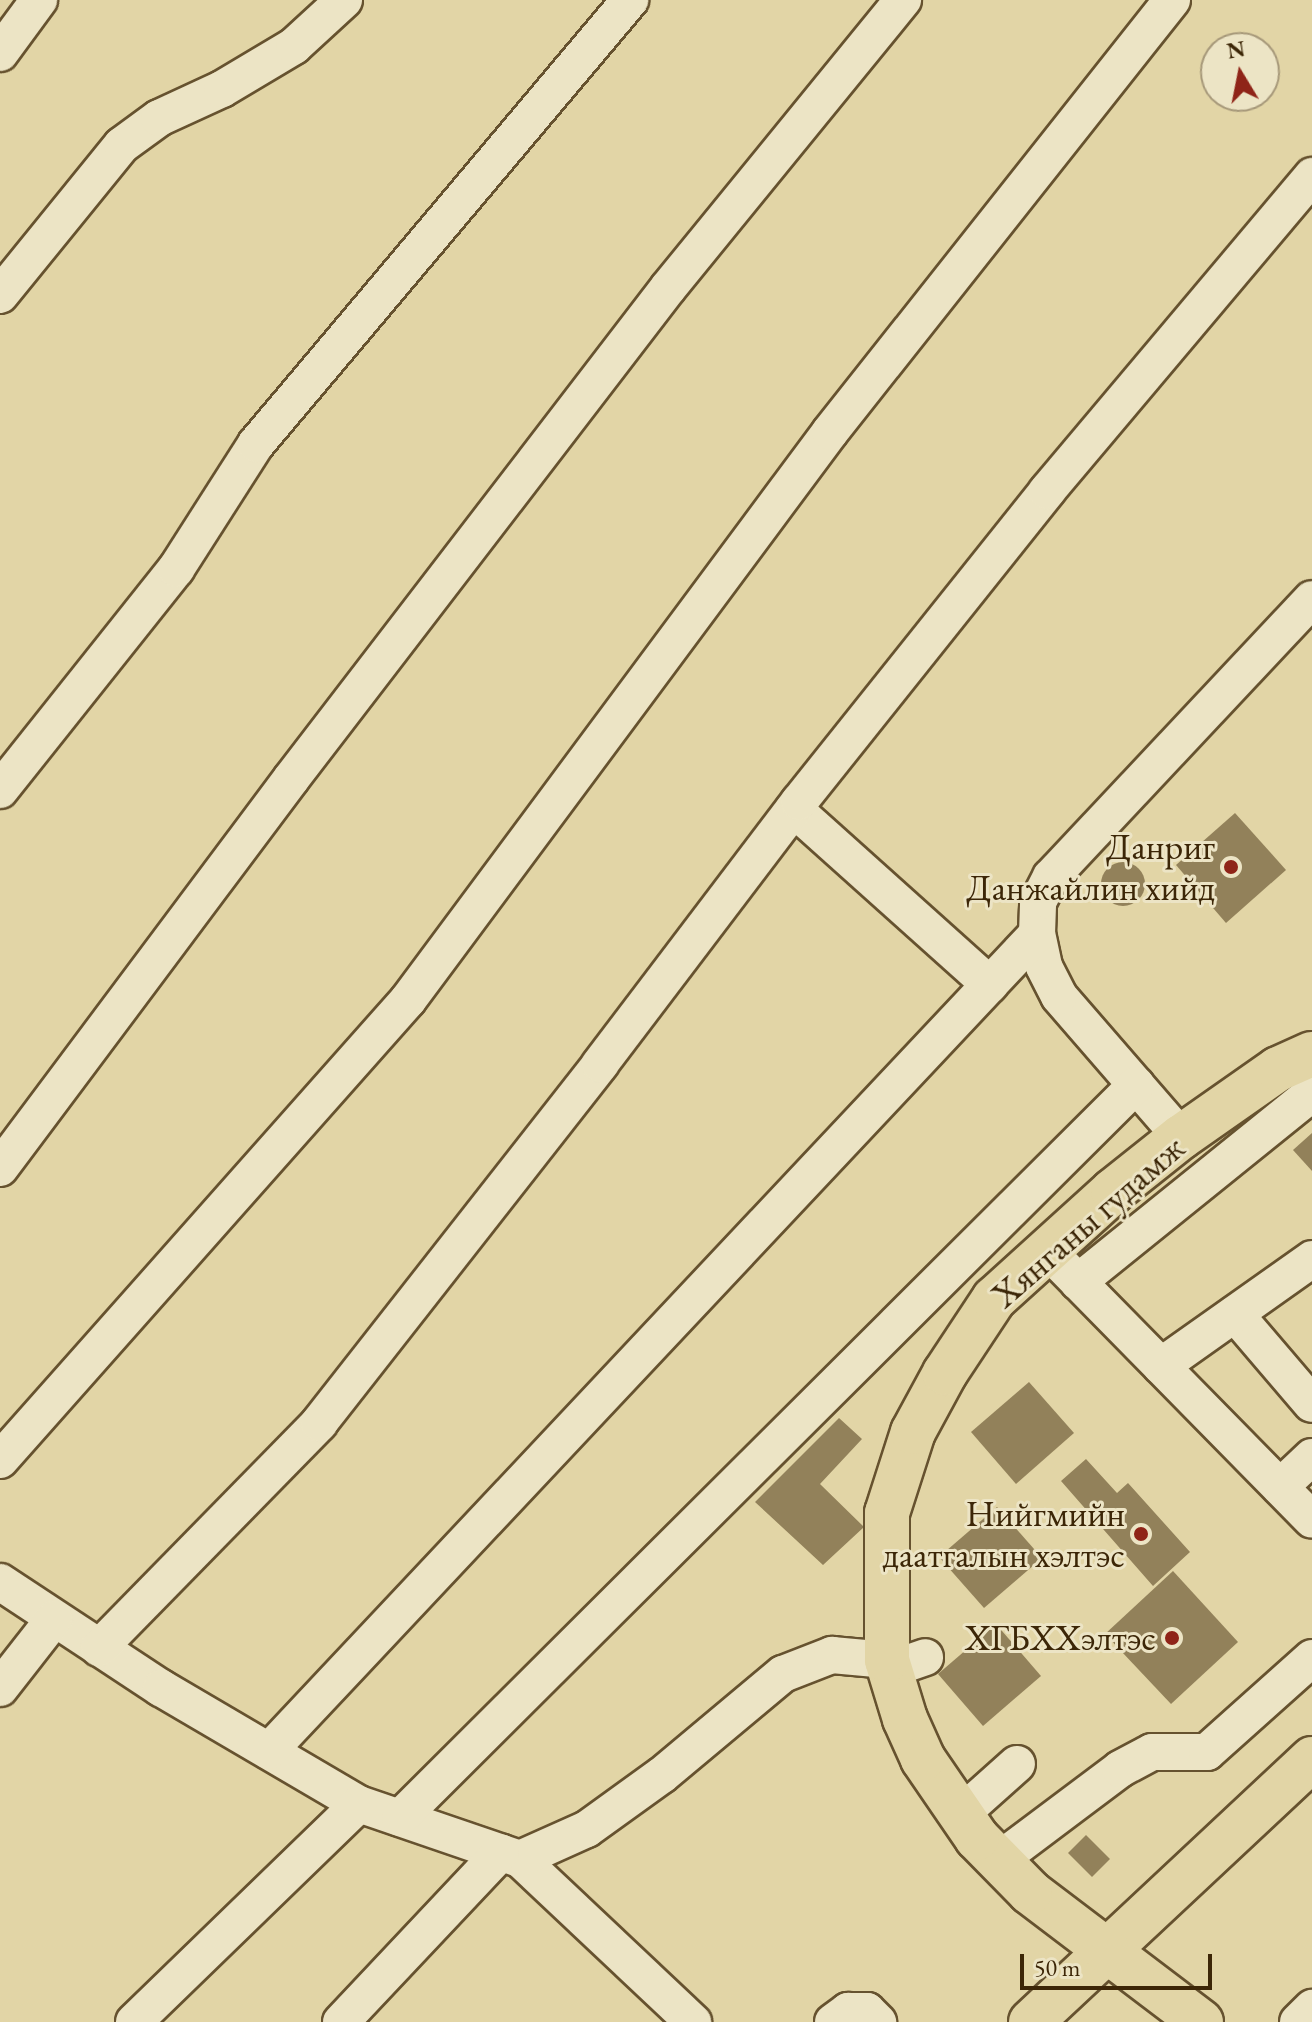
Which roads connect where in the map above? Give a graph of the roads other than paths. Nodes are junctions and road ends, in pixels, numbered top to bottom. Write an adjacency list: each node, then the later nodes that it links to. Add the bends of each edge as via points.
1 (39, 0): 6 (street)
2 (344, 0): 8 (street, via 294,46 222,89 159,118 122,145)
3 (630, 0): 10 (street, via 256,444 176,569)
4 (903, 0): 18 (street, via 668,288)
5 (1172, 0): 25 (street, via 830,432 408,1000)
6 (0, 53)
7 (1312, 176): 11 (street, via 1047,491)
8 (0, 295)
9 (1312, 599): 12 (street, via 1051,877 1038,902)
10 (0, 790)
11 (794, 809): 13 (street); 31 (street, via 319,1423)
12 (1037, 934): 13 (street); 15 (street, via 1044,966 1059,996)
13 (990, 985): 35 (street)
14 (1312, 1054): 17 (main road, Хянганы гудамж, via 1278,1069)
15 (1136, 1085): 17 (street); 40 (street)
16 (1312, 1093): 21 (street)
17 (1181, 1137): 19 (main road, Хянганы гудамж)
18 (0, 1168)
19 (1047, 1250): 21 (street); 33 (main road, Хянганы гудамж, via 994,1299 913,1432 887,1513)
20 (1312, 1259): 22 (street)
21 (1078, 1282): 23 (street)
22 (1235, 1314): 23 (street); 24 (street)
23 (1161, 1366): 27 (street)
24 (1312, 1404)
25 (0, 1460)
26 (1311, 1461): 27 (street)
27 (1280, 1487): 28 (street)
28 (1312, 1520)
29 (0, 1582): 30 (street)
30 (54, 1619): 31 (street); 34 (street)
31 (99, 1648): 35 (street)
32 (1312, 1658): 41 (street, via 1207,1752 1152,1752 1120,1769)
33 (901, 1662): 39 (main road, Хянганы гудамж, via 916,1745); 42 (street, via 832,1655 783,1674 662,1775 587,1829)
34 (0, 1688)
35 (269, 1751): 38 (street)
36 (1312, 1759): 43 (main road)
37 (1017, 1764): 39 (street)
38 (359, 1804): 40 (street); 45 (street)
39 (961, 1814): 41 (main road, Хянганы гудамж)
40 (400, 1818): 42 (street)
41 (999, 1860): 43 (main road, Хянганы гудамж, via 1030,1892)
42 (518, 1861): 46 (street); 47 (street)
43 (1108, 1953): 50 (main road); 51 (main road, Хянганы гудамж)
44 (1312, 2008): 52 (street)
45 (134, 2022)
46 (341, 2022)
47 (693, 2022)
48 (833, 2022): 49 (street, via 848,2011 867,2011)
49 (878, 2022)
50 (1031, 2022)
51 (1201, 2022)
52 (1298, 2022)

